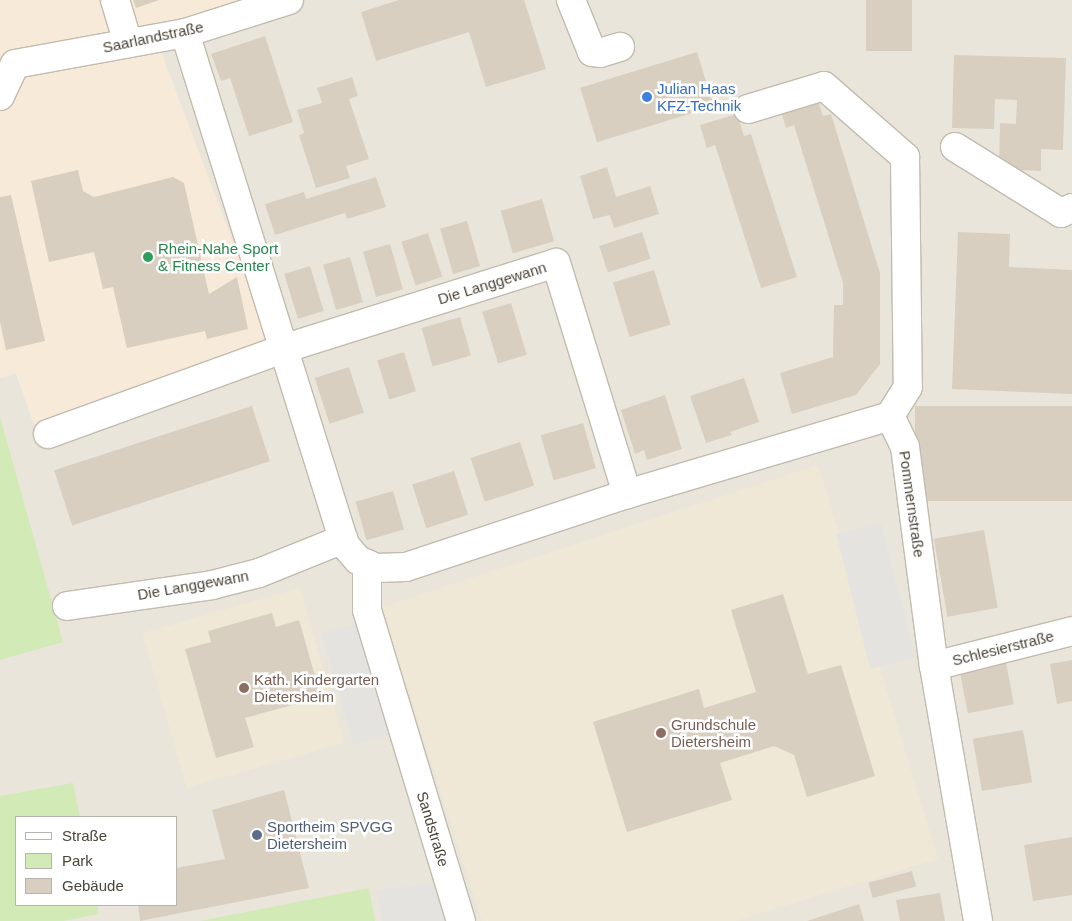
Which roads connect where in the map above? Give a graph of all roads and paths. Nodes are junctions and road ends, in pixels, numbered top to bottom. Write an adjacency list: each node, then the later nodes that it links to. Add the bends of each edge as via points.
1 (114, 0): 5 (street)
2 (571, 0): 6 (street, via 592,52)
3 (273, 2): 4 (street, Saarlandstraße)
4 (185, 33): 5 (street, Saarlandstraße); 11 (street)
5 (128, 44): 7 (street, Saarlandstraße, via 15,64)
6 (620, 47)
7 (0, 96)
8 (748, 109): 12 (street, via 824,86 905,157 908,388)
9 (955, 147): 10 (street)
10 (1068, 217)
11 (283, 348): 13 (street, Die Langgewann); 14 (street, Die Langgewann, via 556,263); 15 (street)
12 (890, 416): 14 (street); 19 (street, Pommernstraße, via 905,447)
13 (48, 434)
14 (627, 494): 16 (street, via 406,567 376,568)
15 (343, 539): 16 (street, via 358,560); 17 (street, Die Langgewann, via 259,573 212,585)
16 (367, 564): 20 (street, Sandstraße, via 367,610 397,721)
17 (67, 606)
18 (1072, 631): 19 (street, Schlesierstraße)
19 (934, 666): 21 (street, Pommernstraße)
20 (461, 921)
21 (978, 921)

